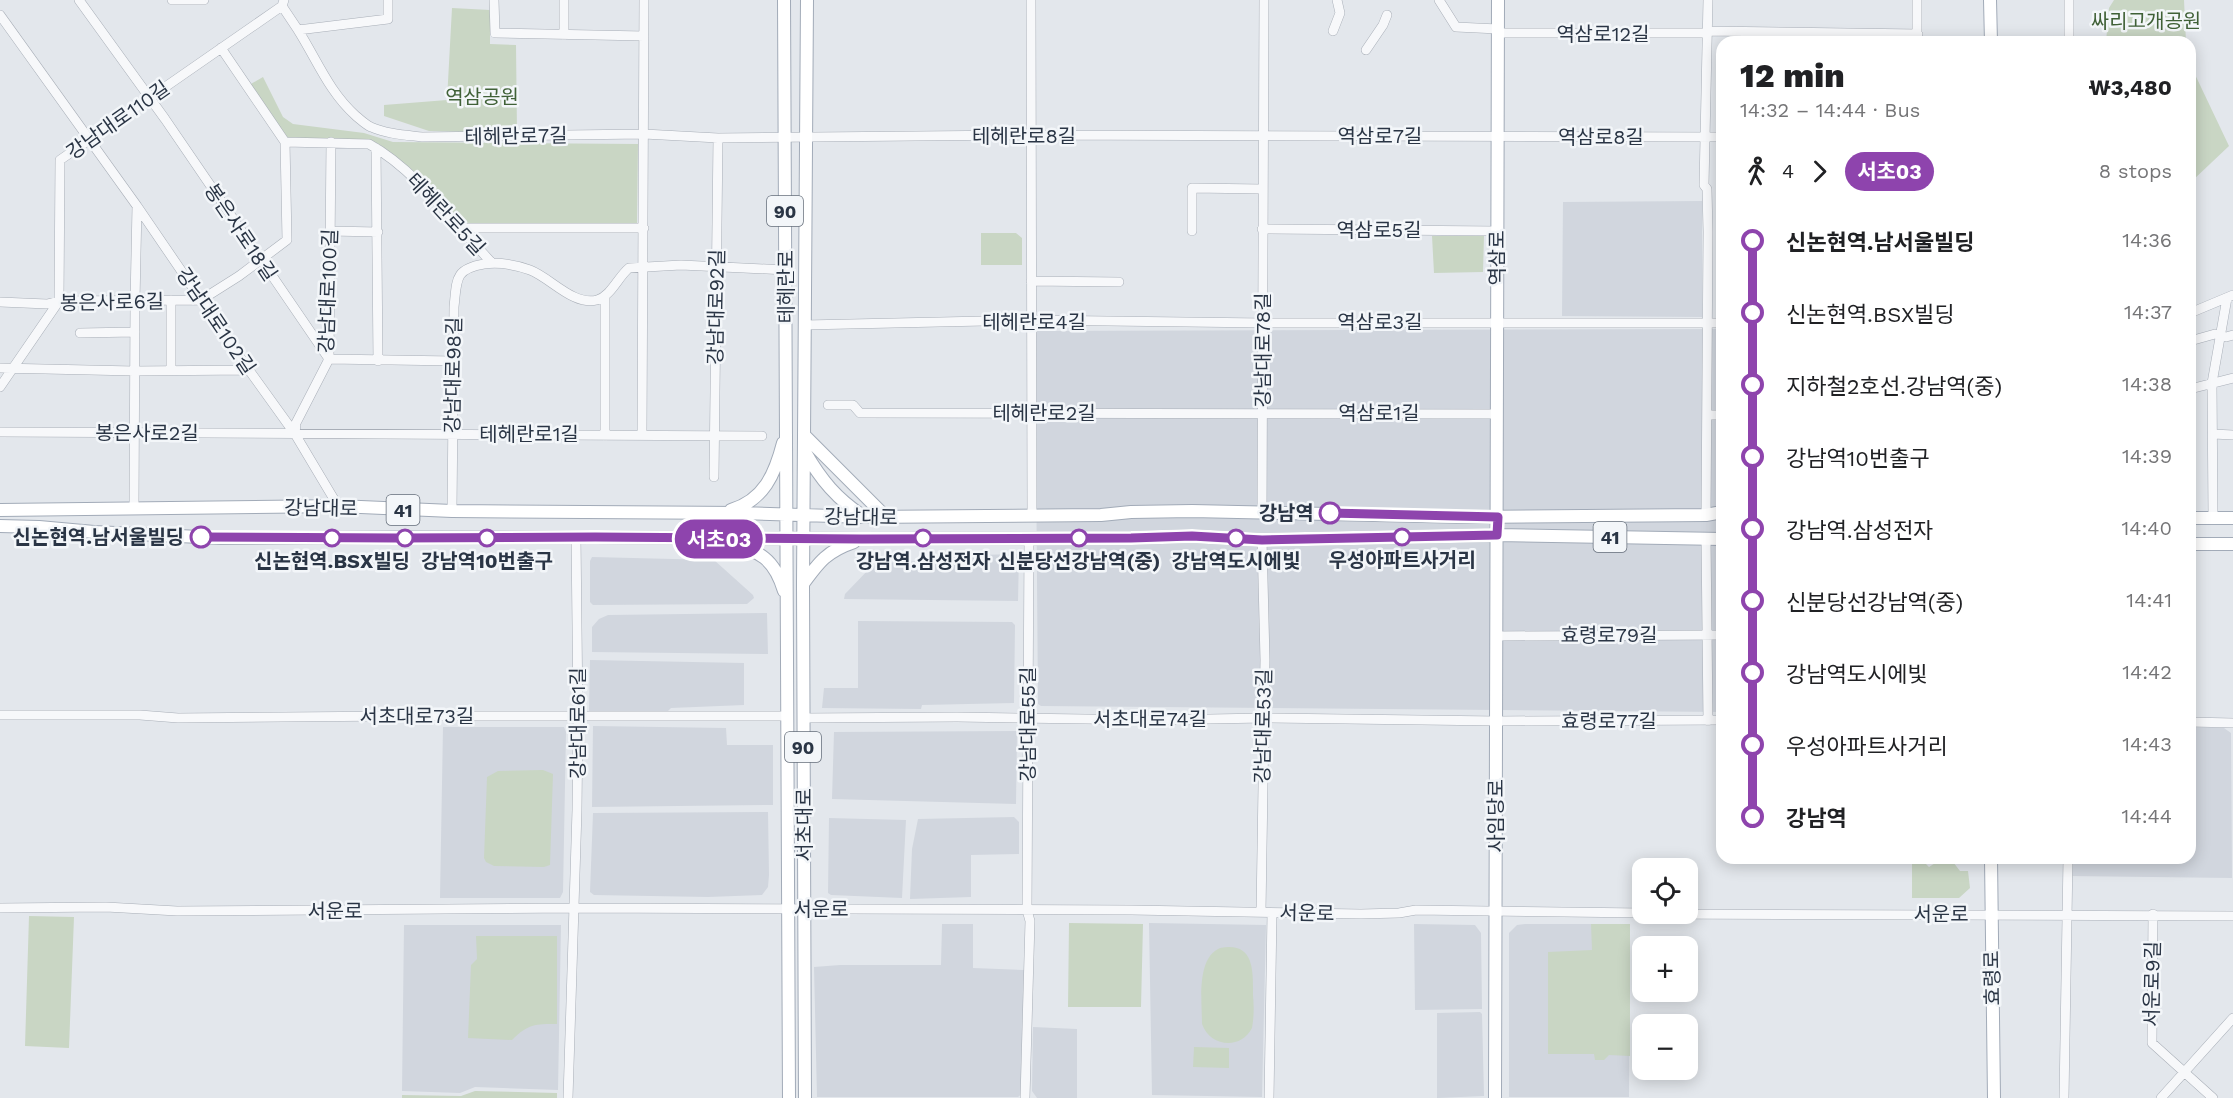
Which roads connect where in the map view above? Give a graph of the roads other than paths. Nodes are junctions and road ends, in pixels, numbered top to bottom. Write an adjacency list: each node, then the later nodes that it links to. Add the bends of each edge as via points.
1 (172, 0): 19 (street)
2 (204, 0): 19 (street)
3 (388, 0): 23 (street, via 388,19)
4 (494, 0): 27 (street, via 495,33)
5 (564, 0): 27 (street)
6 (644, 0): 28 (street)
7 (784, 0): 39 (main road, 테헤란로 / 90)
8 (807, 0): 40 (main road, 테헤란로 / 90)
9 (1030, 0): 37 (street)
10 (1264, 0): 38 (street, 강남대로78길)
11 (1337, 0): 24 (street, via 1340,13)
12 (1439, 0): 25 (street, 역삼로12길, via 1456,27)
13 (1498, 0): 25 (main road, 역삼로)
14 (1708, 0): 26 (street)
15 (1917, 0): 30 (street)
16 (1990, 0): 31 (main road)
17 (2069, 0): 32 (street)
18 (82, 1): 35 (street, 봉은사로18길)
19 (187, 1)
20 (283, 3): 23 (street, 테헤란로7길); 33 (street, 강남대로110길)
21 (0, 15): 45 (street, 강남대로102길)
22 (1387, 15): 34 (street)
23 (298, 30): 36 (street, 테헤란로7길, via 329,83 369,127 422,137)
24 (1333, 31)
25 (1498, 31): 26 (street, 역삼로12길); 41 (main road, 역삼로)
26 (1708, 32): 29 (street, 역삼로12길); 42 (street)
27 (564, 35): 28 (street)
28 (644, 36): 36 (street)
29 (1848, 36)
30 (1918, 36)
31 (1990, 36)
32 (2069, 36)
33 (221, 48): 35 (street, 강남대로110길); 46 (street)
34 (1366, 50)
35 (150, 98): 45 (street, 강남대로110길); 58 (street, 봉은사로18길)
36 (644, 134): 44 (street, 테헤란로7길); 52 (street)
37 (1032, 135): 38 (street, 테헤란로8길); 40 (street, 테헤란로8길); 63 (street)
38 (1263, 136): 41 (street, 역삼로7길); 49 (street, 강남대로78길)
39 (785, 137): 40 (street, 테헤란로8길); 44 (street, 테헤란로7길); 62 (main road, 테헤란로 / 90)
40 (806, 137): 78 (main road, 테헤란로 / 90)
41 (1496, 137): 42 (street, 역삼로8길); 56 (main road, 역삼로)
42 (1706, 137): 43 (street, 역삼로8길); 76 (street)
43 (1716, 137)
44 (718, 138): 61 (street, 강남대로92길)
45 (88, 139): 50 (street, 강남대로102길); 69 (street, 강남대로110길, via 60,160)
46 (285, 142): 47 (street, 테헤란로5길); 58 (street, via 287,240)
47 (331, 142): 48 (street, 테헤란로5길, via 369,144); 54 (street, 강남대로100길)
48 (376, 148): 51 (street, 테헤란로5길, via 395,161); 57 (street, 테헤란로5길)
49 (1262, 189): 53 (street, 강남대로78길); 55 (street, via 1192,188)
50 (137, 206): 68 (street, 강남대로102길); 71 (street)
51 (459, 228): 52 (street); 59 (street, 테헤란로5길)
52 (644, 228): 60 (street)
53 (1262, 229): 56 (street, 역삼로5길); 74 (street, 강남대로78길)
54 (330, 231): 57 (street); 84 (street, 강남대로100길)
55 (1192, 231)
56 (1497, 231): 75 (main road, 역삼로)
57 (378, 232): 85 (street, 테헤란로5길)
58 (261, 260): 68 (street); 84 (street, 봉은사로18길)
59 (492, 263): 65 (street, 테헤란로5길, via 530,270 578,299 594,301); 86 (street, 강남대로98길, via 468,267 456,284)
60 (643, 265): 61 (street); 65 (street, via 629,268); 108 (street)
61 (717, 268): 62 (street); 112 (street, 강남대로92길)
62 (786, 270): 102 (main road, 테헤란로 / 90)
63 (1031, 281): 64 (street); 73 (street)
64 (1119, 282)
65 (605, 297): 111 (street)
66 (2230, 297): 72 (street); 81 (street)
67 (171, 300): 68 (street, 봉은사로6길); 71 (street, 봉은사로6길); 89 (street)
68 (201, 300): 90 (street, 강남대로102길)
69 (59, 301): 70 (street, 봉은사로6길); 71 (street, 봉은사로6길); 88 (street)
70 (0, 302)
71 (135, 302): 79 (street)
72 (2196, 311)
73 (1030, 320): 74 (street, 테헤란로4길); 78 (street, 테헤란로4길); 97 (street)
74 (1264, 323): 75 (street, 역삼로3길); 98 (street, 강남대로78길)
75 (1497, 323): 76 (street, 역삼로3길); 99 (main road, 역삼로)
76 (1707, 323): 77 (street, 역삼로3길); 100 (street)
77 (1716, 323)
78 (805, 325): 109 (main road, 테헤란로 / 90)
79 (135, 332): 80 (street); 91 (street)
80 (80, 333)
81 (2220, 335): 82 (street); 83 (street); 93 (street)
82 (2233, 335)
83 (2196, 339)
84 (329, 359): 85 (street); 105 (street, 강남대로100길, via 296,423)
85 (378, 361): 86 (street)
86 (454, 362): 106 (street, 강남대로98길)
87 (0, 368): 88 (street)
88 (13, 368): 91 (street); 94 (street)
89 (171, 370): 90 (street); 91 (street)
90 (249, 370): 105 (street, 강남대로102길)
91 (134, 371): 104 (street)
92 (2233, 378): 93 (street)
93 (2212, 383): 95 (street); 107 (street)
94 (0, 387)
95 (2196, 387)
96 (828, 405): 97 (street, 테헤란로2길, via 853,405 860,413)
97 (1030, 413): 98 (street, 테헤란로2길); 128 (street)
98 (1262, 414): 99 (street, 역삼로1길); 122 (street, 강남대로78길)
99 (1496, 414): 131 (main road, 역삼로)
100 (1707, 415): 101 (street); 126 (street)
101 (1716, 415)
102 (787, 423): 114 (main road, 테헤란로 / 90); 123 (main road, via 766,486 752,500)
103 (0, 432): 104 (street, 봉은사로2길)
104 (135, 434): 105 (street, 봉은사로2길); 119 (street)
105 (295, 434): 106 (street, 테헤란로1길); 118 (street, 강남대로102길)
106 (452, 434): 111 (street, 테헤란로1길); 121 (street, 강남대로98길)
107 (2213, 434): 110 (street); 132 (street)
108 (642, 435): 111 (street, 테헤란로1길); 112 (street, 테헤란로1길)
109 (804, 435): 115 (main road, 테헤란로 / 90); 130 (main road)
110 (2233, 435)
111 (605, 436)
112 (714, 436): 113 (street, 테헤란로1길); 116 (street, 강남대로92길)
113 (762, 436)
114 (787, 450): 117 (main road, via 792,454 792,487 799,491); 125 (main road, 테헤란로 / 90)
115 (804, 450): 117 (main road, 테헤란로 / 90); 129 (main road, via 824,483)
116 (714, 477)
117 (804, 484): 127 (main road, 테헤란로 / 90)
118 (338, 506): 119 (main road, 강남대로 / 41); 121 (main road, 강남대로 / 41)
119 (135, 508): 120 (main road, 강남대로 / 41)
120 (0, 510)
121 (452, 511): 123 (main road, 강남대로 / 41)
122 (1262, 511): 128 (main road, 강남대로 / 41); 131 (main road, 강남대로 / 41)
123 (724, 513): 125 (main road, 강남대로 / 41)
124 (1716, 513): 126 (main road, 강남대로 / 41)
125 (787, 515): 127 (main road, 강남대로 / 41); 138 (main road, 테헤란로 / 90)
126 (1706, 515): 131 (main road, 강남대로 / 41)
127 (804, 516): 129 (main road, 강남대로 / 41); 139 (main road, 서초대로 / 90)
128 (1032, 516): 130 (main road, 강남대로 / 41)
129 (864, 517): 130 (main road, 강남대로 / 41)
130 (886, 517)
131 (1498, 517): 136 (main road, 역삼로)
132 (2213, 517): 133 (main road); 134 (main road)
133 (2196, 518)
134 (2233, 518)
135 (0, 526): 137 (main road, 강남대로 / 41, via 221,538)
136 (1497, 535): 141 (main road, 강남대로 / 41); 145 (main road, 강남대로 / 41); 152 (main road, 사임당로)
137 (576, 537): 142 (main road, 강남대로 / 41); 154 (street, 강남대로61길)
138 (787, 538): 139 (main road, 강남대로 / 41); 142 (main road, 강남대로 / 41); 149 (main road, 서초대로 / 90)
139 (804, 538): 143 (main road, 강남대로 / 41); 148 (main road, 서초대로 / 90)
140 (1029, 538): 143 (main road, 강남대로 / 41); 145 (main road, 강남대로 / 41, via 1192,536); 158 (street, 강남대로55길)
141 (1706, 538): 144 (main road, 강남대로 / 41); 150 (street)
142 (720, 539): 149 (main road, via 759,553 771,563)
143 (862, 539): 148 (main road, via 824,557)
144 (1716, 539)
145 (1262, 540): 157 (street, 강남대로53길)
146 (2196, 544): 147 (main road)
147 (2233, 544)
148 (803, 584): 156 (main road, 서초대로 / 90)
149 (788, 603): 155 (main road, 서초대로 / 90)
150 (1708, 635): 151 (street, 효령로79길); 152 (street, 효령로79길); 159 (street)
151 (1716, 635)
152 (1497, 636): 161 (main road, 사임당로)
153 (0, 715): 154 (street, 서초대로73길)
154 (578, 716): 155 (street, 서초대로73길); 167 (street, 강남대로61길)
155 (788, 716): 168 (main road, 서초대로 / 90)
156 (803, 718): 158 (street, 서초대로74길); 169 (main road, 서초대로 / 90)
157 (1264, 718): 158 (street, 서초대로74길); 161 (street, 서초대로74길); 171 (street, 강남대로53길)
158 (1028, 719): 170 (street, 강남대로55길)
159 (1708, 720): 160 (street, 효령로77길); 161 (street, 효령로77길)
160 (1716, 720)
161 (1497, 721): 172 (main road, 사임당로)
162 (2196, 722): 163 (street)
163 (2233, 723)
164 (1991, 864): 176 (main road, 효령로)
165 (2068, 864): 177 (street)
166 (0, 908): 167 (street, 서운로)
167 (573, 908): 168 (street, 서운로); 182 (street, 강남대로61길)
168 (788, 909): 169 (street, 서운로); 183 (main road, 서초대로 / 90)
169 (804, 909): 170 (street, 서운로); 184 (main road, 서초대로 / 90)
170 (1027, 910): 171 (street, 서운로); 185 (street, 강남대로55길, via 1030,921)
171 (1261, 912): 173 (street, 서운로)
172 (1496, 912): 173 (street, 서운로); 174 (street, 서운로); 187 (main road, 사임당로)
173 (1272, 913): 186 (street)
174 (1632, 914)
175 (1698, 914): 176 (street, 서운로)
176 (1991, 914): 177 (street, 서운로); 188 (main road, 효령로)
177 (2068, 914): 178 (street, 서운로); 189 (street)
178 (2153, 914): 179 (street, 서운로); 181 (street, 서운로9길, via 2152,1043)
179 (2233, 916)
180 (2233, 1018): 181 (street)
181 (2184, 1072): 190 (street); 191 (street, 서운로9길)
182 (568, 1098)
183 (789, 1098)
184 (805, 1098)
185 (1025, 1098)
186 (1269, 1098)
187 (1495, 1098)
188 (1994, 1098)
189 (2064, 1098)
190 (2161, 1098)
191 (2213, 1098)

